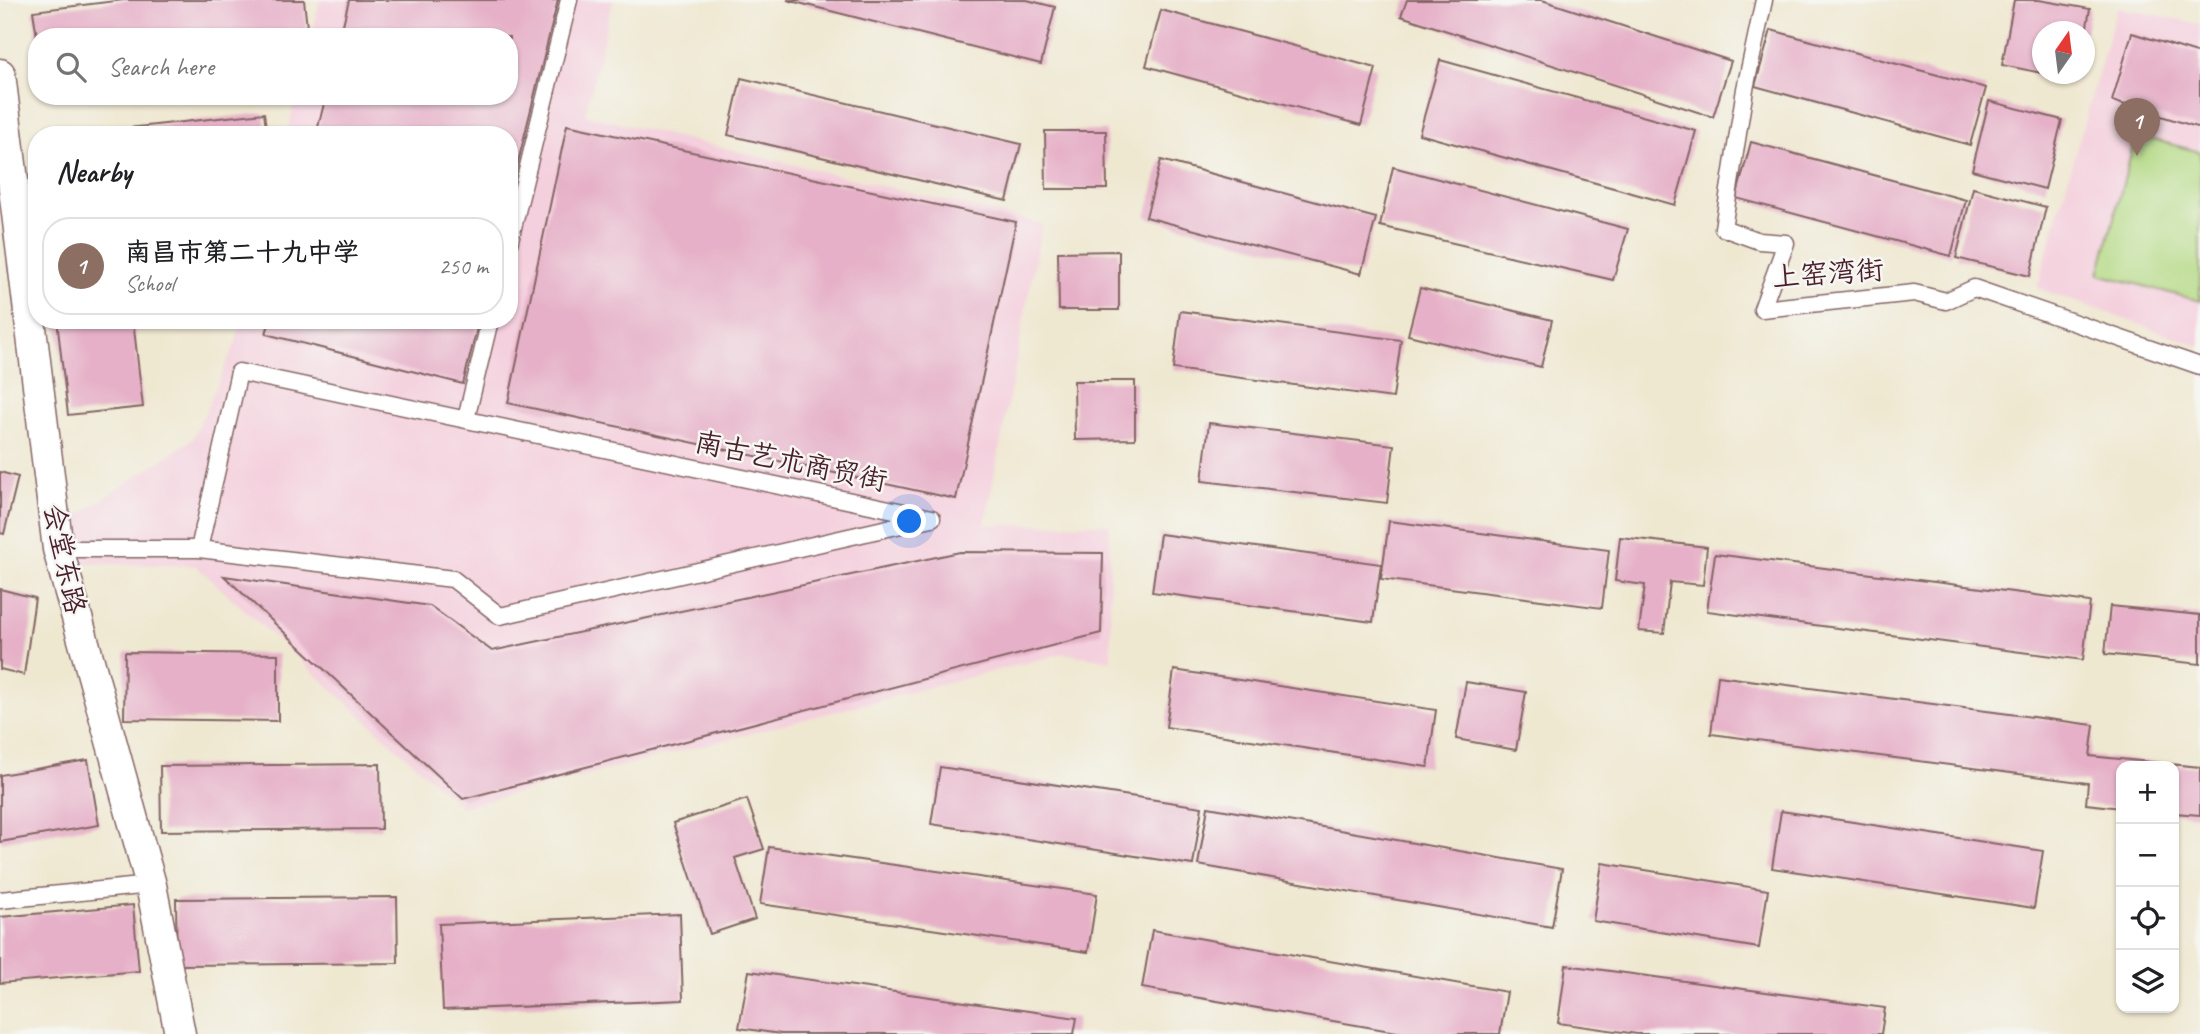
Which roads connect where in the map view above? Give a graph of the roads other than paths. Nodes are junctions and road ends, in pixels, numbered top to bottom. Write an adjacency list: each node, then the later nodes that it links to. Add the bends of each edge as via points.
1 (569, 0): 4 (lane)
2 (1764, 0): 8 (lane, 上窑湾街, via 1723,228 1759,241 1786,243 1762,309 1914,293 1946,301 1974,288)
3 (0, 74): 5 (street, 会堂东路)
4 (518, 207)
5 (28, 303)
6 (31, 329): 10 (street, 会堂东路)
7 (488, 329): 9 (lane)
8 (2200, 366)
9 (466, 419): 11 (lane, 南古艺术商贸街, via 239,372); 11 (lane, 南古艺术商贸街, via 932,518 500,616 453,579)
10 (58, 549): 11 (lane, 南古艺术商贸街); 12 (street, 会堂东路)
11 (199, 549)
12 (150, 885): 13 (lane); 14 (street, 会堂东路)
13 (0, 900)
14 (180, 1034)

